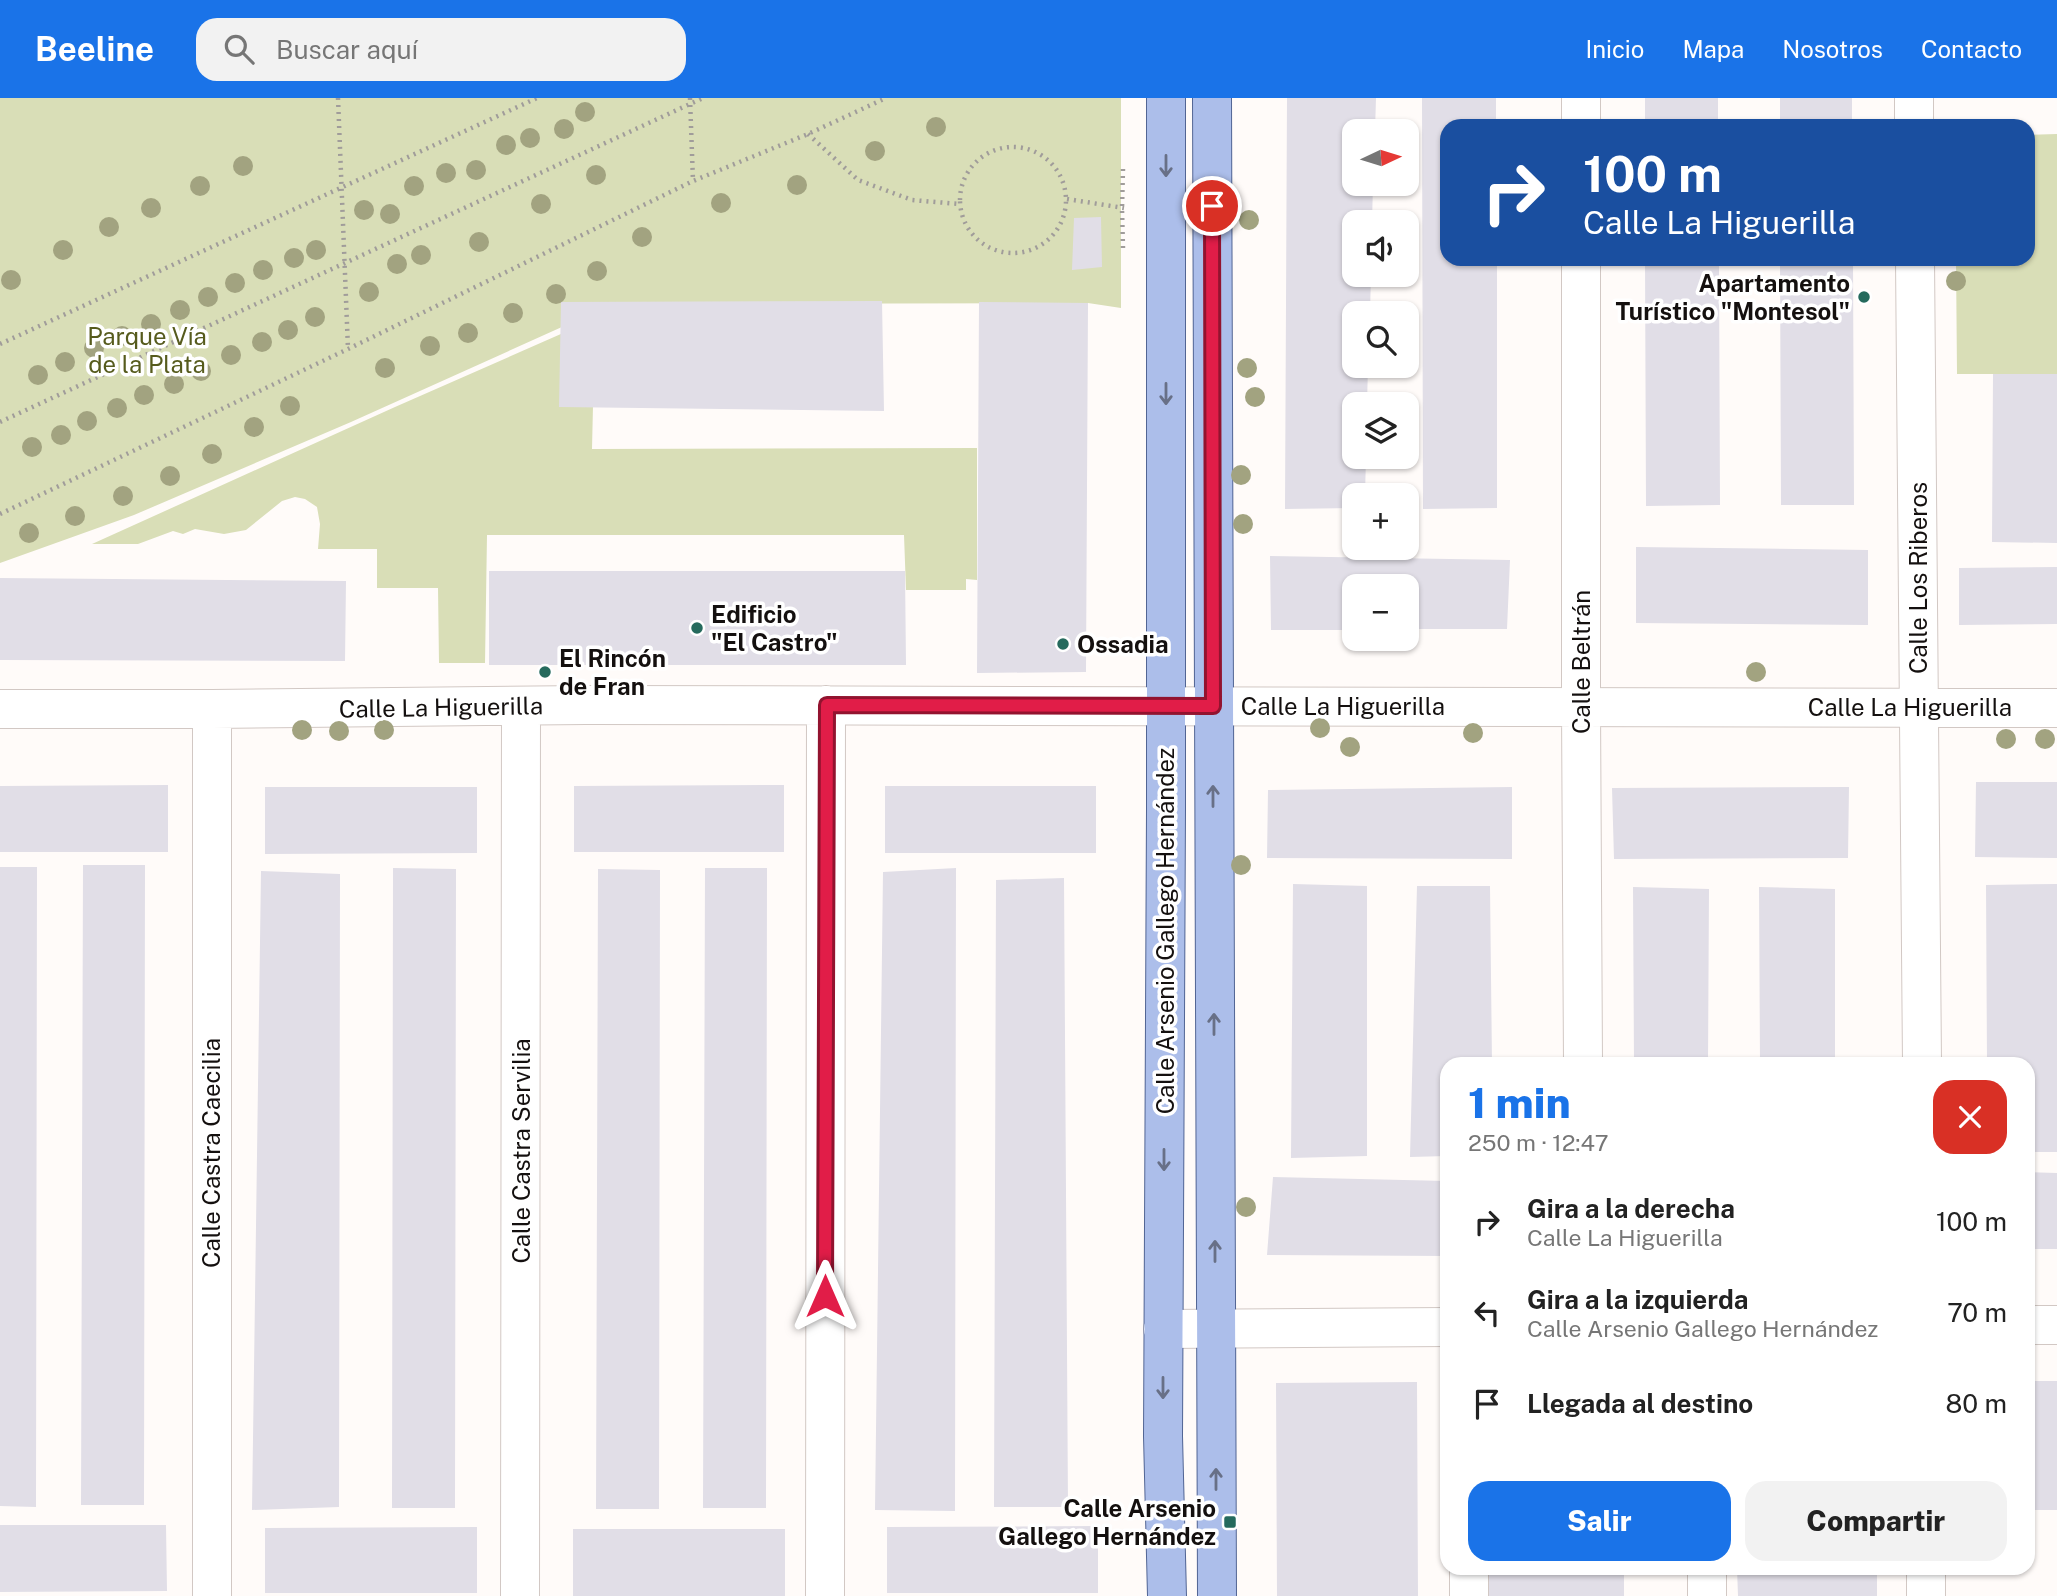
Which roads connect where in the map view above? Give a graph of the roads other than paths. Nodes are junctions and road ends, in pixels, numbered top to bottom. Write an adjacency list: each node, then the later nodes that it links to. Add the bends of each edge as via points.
1 (1166, 98): 11 (main road, Calle Arsenio Gallego Hernández, one-way to 11)
2 (1212, 98): 12 (main road, Calle Arsenio Gallego Hernández)
3 (1581, 98): 5 (street)
4 (1914, 98): 6 (street)
5 (1581, 119)
6 (1914, 119)
7 (1581, 266): 13 (street, Calle Beltrán)
8 (1915, 266): 14 (street, Calle Los Riberos)
9 (827, 705): 10 (street, Calle La Higuerilla); 11 (street, Calle La Higuerilla); 30 (street)
10 (521, 706): 17 (street, Calle La Higuerilla); 29 (street, Calle Castra Servilia)
11 (1166, 706): 12 (street, Calle La Higuerilla); 24 (main road, Calle Arsenio Gallego Hernández, one-way to 24)
12 (1213, 706): 13 (street, Calle La Higuerilla); 23 (main road, Calle Arsenio Gallego Hernández, one-way to 12)
13 (1581, 707): 14 (street, Calle La Higuerilla); 18 (street, Calle Beltrán)
14 (1919, 708): 15 (street, Calle La Higuerilla); 19 (street, Calle Los Riberos)
15 (2057, 708)
16 (0, 709): 17 (street, Calle La Higuerilla)
17 (212, 709): 28 (street, Calle Castra Caecilia)
18 (1583, 1057)
19 (1922, 1057)
20 (2035, 1325): 21 (street)
21 (2057, 1325)
22 (1440, 1327): 23 (street)
23 (1216, 1328): 24 (street); 32 (main road, Calle Arsenio Gallego Hernández, one-way to 23)
24 (1163, 1329): 31 (main road, Calle Arsenio Gallego Hernández, one-way to 31)
25 (1469, 1575): 33 (street)
26 (1707, 1575): 34 (street)
27 (1926, 1575): 35 (street)
28 (212, 1596)
29 (520, 1596)
30 (825, 1596)
31 (1167, 1596)
32 (1217, 1596)
33 (1469, 1596)
34 (1707, 1596)
35 (1926, 1596)

